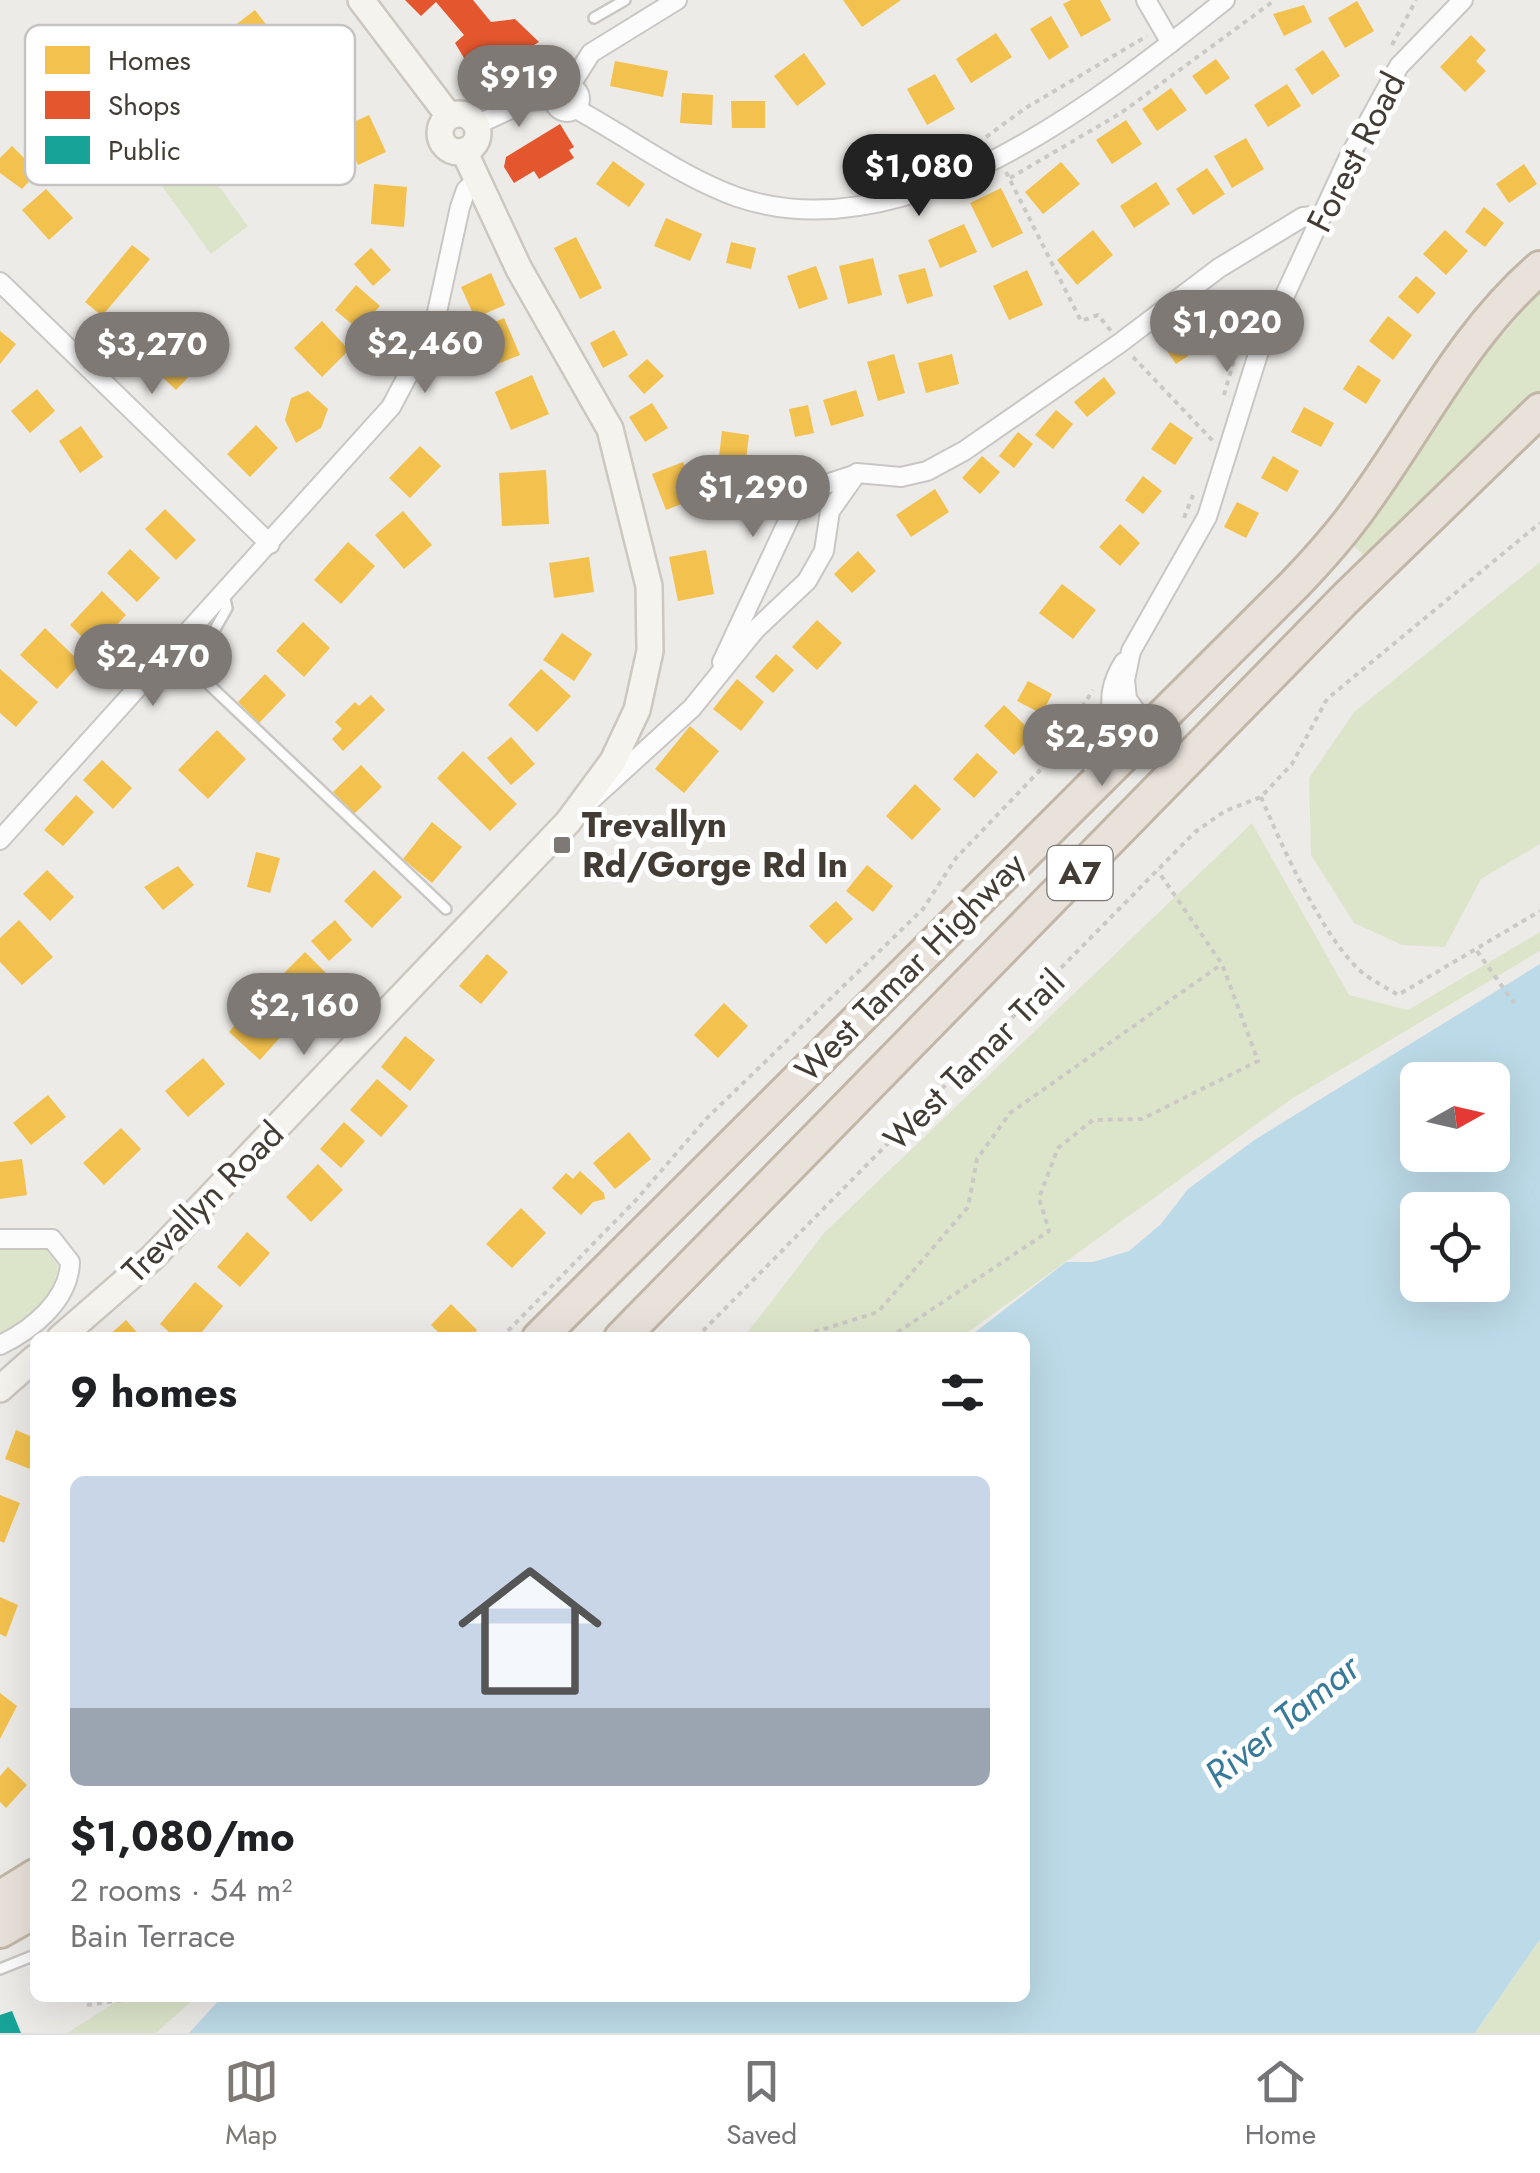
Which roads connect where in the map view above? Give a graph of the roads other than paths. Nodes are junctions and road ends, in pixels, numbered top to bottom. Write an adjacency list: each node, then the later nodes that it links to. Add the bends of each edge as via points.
1 (360, 0): 12 (street)
2 (625, 0): 7 (lane)
3 (677, 0): 9 (street, via 591,53)
4 (1146, 0): 8 (street)
5 (1225, 0): 8 (street)
6 (1463, 0): 16 (street, Forest Road, via 1398,66)
7 (594, 18)
8 (1171, 43): 11 (street, via 1090,103 997,155 911,196 866,208 802,211 736,196)
9 (570, 86): 10 (street); 11 (street, via 580,98)
10 (554, 100): 11 (street, via 562,112); 13 (street, via 517,104)
11 (576, 109)
12 (449, 116): 13 (street, via 468,116); 14 (street, via 440,132 443,143)
13 (476, 126): 14 (street, via 476,141)
14 (464, 151): 15 (street)
15 (477, 180): 21 (street, via 460,207 444,291 418,364 390,408); 27 (street, via 610,429 648,586 650,652 637,710)
16 (1322, 214): 20 (street, Trevallyn Road, via 1303,217 1219,268 1120,343 927,471 901,477); 23 (street, Forest Road, via 1259,351 1207,518)
17 (1540, 268): 25 (highway, West Tamar Highway / A7, via 1470,342 1334,542)
18 (0, 282): 21 (street)
19 (1540, 410): 26 (highway, West Tamar Highway / A7)
20 (857, 473): 24 (street, Trevallyn Road, via 830,511 824,551 807,580); 24 (street, Trevallyn Road, via 811,490 795,506)
21 (270, 544): 22 (street)
22 (224, 595): 28 (street); 30 (lane, via 227,608 198,658 200,676)
23 (1132, 651): 25 (street, Forest Road, via 1127,698); 29 (street, Forest Road, via 1112,681 1112,737 1105,751 1006,854)
24 (717, 675): 27 (street, Trevallyn Road, via 692,708)
25 (1148, 733): 26 (street, Forest Road); 29 (highway, West Tamar Highway / A7)
26 (1178, 771): 34 (highway, West Tamar Highway / A7)
27 (579, 810): 32 (street, Trevallyn Road, via 152,1257)
28 (0, 840)
29 (991, 888): 33 (highway, West Tamar Highway / A7)
30 (446, 909)
31 (0, 1240): 35 (street, via 52,1240 70,1262 70,1276 34,1328)
32 (67, 1332)
33 (544, 1332)
34 (627, 1332)
35 (0, 1345)
36 (30, 1362): 37 (street)
37 (0, 1388)
38 (30, 1879): 39 (highway)
39 (0, 1898)
40 (30, 1914): 41 (highway)
41 (0, 1931)
42 (30, 1957): 43 (lane)
43 (0, 1969)

